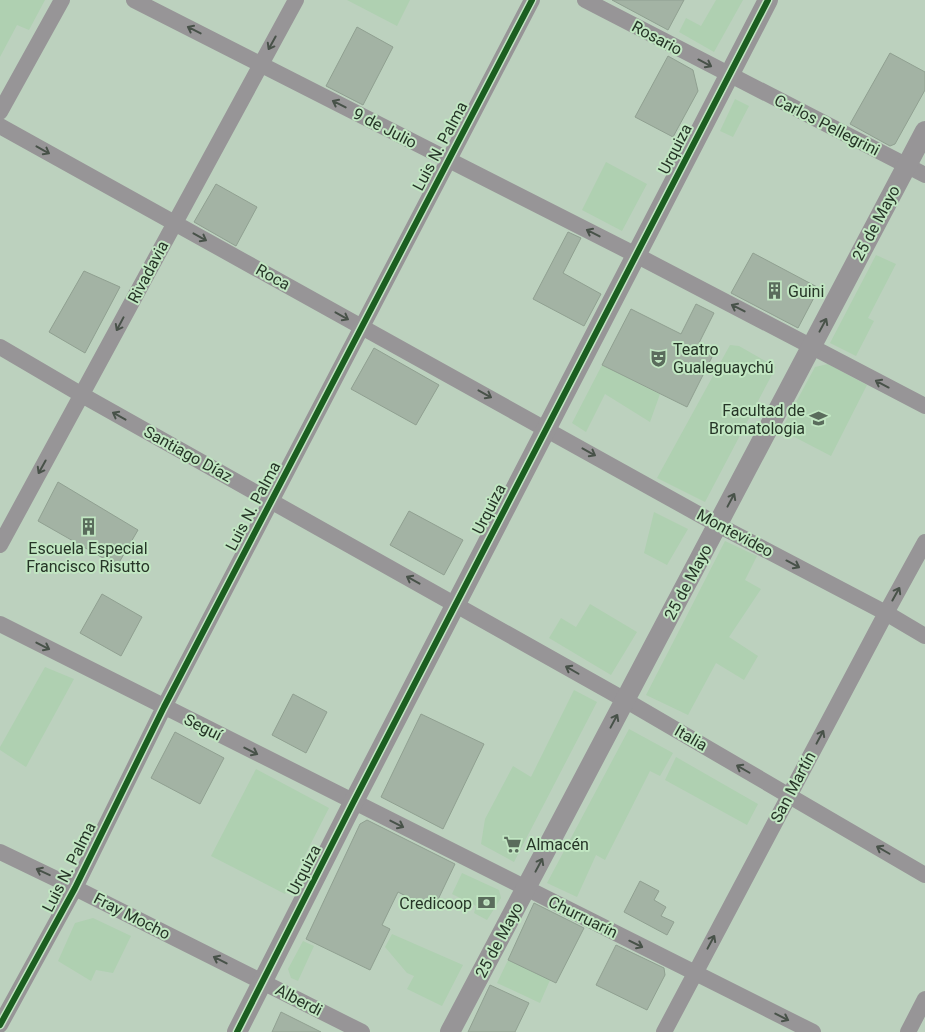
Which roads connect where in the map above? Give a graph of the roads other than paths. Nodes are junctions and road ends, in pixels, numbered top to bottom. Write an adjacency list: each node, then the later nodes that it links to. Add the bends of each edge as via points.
1 (62, 0): 9 (street)
2 (134, 0): 7 (street, 9 de Julio, one-way to 2)
3 (296, 0): 7 (street, Rivadavia, one-way to 7)
4 (532, 0): 12 (street, Luis N. Palma)
5 (584, 0): 8 (street, Rosario, one-way to 8)
6 (768, 0): 8 (street, Urquiza)
7 (261, 64): 12 (street, 9 de Julio, one-way to 7); 15 (street, Rivadavia)
8 (729, 75): 13 (street, Carlos Pellegrini); 16 (street, Urquiza)
9 (0, 112)
10 (0, 126): 15 (street, Roca, one-way to 15)
11 (925, 131): 13 (street, 25 de Mayo)
12 (449, 160): 16 (street, 9 de Julio, one-way to 12); 17 (street, Luis N. Palma)
13 (907, 165): 14 (street, Carlos Pellegrini); 19 (street, 25 de Mayo, one-way to 13)
14 (925, 175)
15 (175, 223): 17 (street, Roca, one-way to 17); 20 (street, Rivadavia, one-way to 20)
16 (636, 255): 19 (street, 9 de Julio, one-way to 16); 22 (street, Urquiza)
17 (362, 326): 22 (street, Roca, one-way to 22); 23 (street, Luis N. Palma)
18 (0, 347): 20 (street, Santiago Díaz)
19 (811, 347): 21 (street, 9 de Julio, one-way to 19); 24 (street, 25 de Mayo, one-way to 19)
20 (82, 395): 23 (street, Santiago Díaz, one-way to 20); 26 (street, Rivadavia, one-way to 26)
21 (925, 406)
22 (547, 428): 24 (street, Montevideo, one-way to 24); 27 (street, Urquiza)
23 (272, 500): 27 (street, Santiago Díaz, one-way to 23); 32 (street, Luis N. Palma)
24 (718, 525): 28 (street, Montevideo, one-way to 28); 31 (street, 25 de Mayo)
25 (925, 542): 28 (street, San Martín, one-way to 25)
26 (0, 545)
27 (456, 604): 31 (street, Italia, one-way to 27); 34 (street, Urquiza)
28 (886, 613): 30 (street, Montevideo); 33 (street, San Martín, one-way to 28)
29 (0, 624): 32 (street, Seguí, one-way to 32)
30 (925, 636)
31 (626, 700): 33 (street, Italia, one-way to 31); 38 (street, 25 de Mayo, one-way to 31)
32 (164, 707): 34 (street, Seguí, one-way to 34); 37 (street, Luis N. Palma)
33 (789, 796): 36 (street, Italia, one-way to 33); 39 (street, San Martín, one-way to 33)
34 (353, 803): 38 (street, Churruarín, one-way to 38); 40 (street, Urquiza)
35 (0, 852): 37 (street, Fray Mocho, one-way to 35)
36 (925, 875)
37 (76, 888): 40 (street, Fray Mocho, one-way to 37); 42 (street, Luis N. Palma)
38 (526, 889): 39 (street, Churruarín, one-way to 39); 45 (street, 25 de Mayo)
39 (695, 973): 46 (street, San Martín); 47 (street, Churruarín, one-way to 47)
40 (263, 982): 43 (street, Urquiza); 44 (street, Alberdi)
41 (925, 999): 48 (street)
42 (0, 1025)
43 (237, 1032)
44 (362, 1032)
45 (450, 1032)
46 (664, 1032)
47 (813, 1032)
48 (908, 1032)

